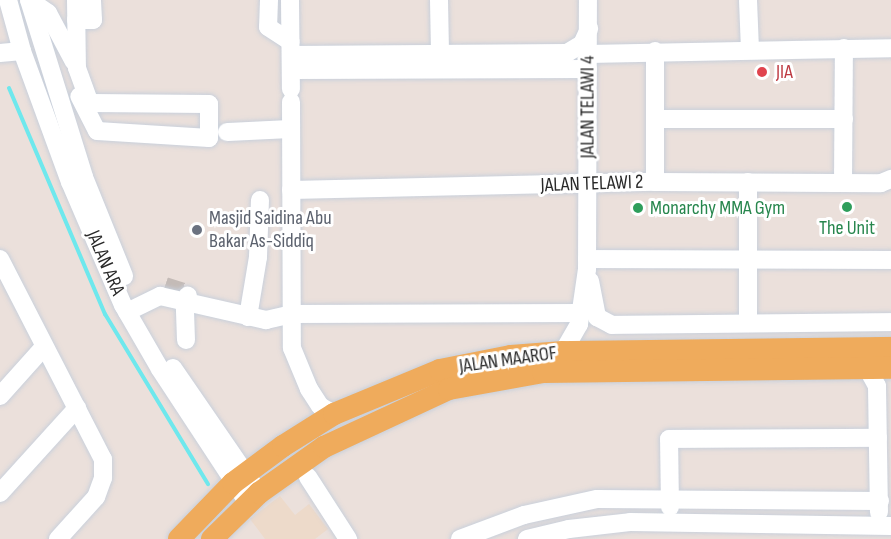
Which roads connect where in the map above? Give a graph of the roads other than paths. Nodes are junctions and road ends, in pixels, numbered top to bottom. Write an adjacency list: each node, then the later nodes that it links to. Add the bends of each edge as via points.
1 (7, 0): 11 (street); 14 (street, JALAN ARA)
2 (29, 0): 10 (street); 24 (street, JALAN ARA)
3 (76, 0): 10 (street)
4 (92, 0): 10 (street, via 93,20)
5 (269, 0): 23 (street, via 268,27)
6 (290, 0): 23 (street)
7 (439, 0): 20 (street)
8 (588, 0): 12 (street, JALAN TELAWI 4)
9 (748, 0): 17 (street)
10 (61, 10): 22 (street); 22 (street)
11 (0, 21)
12 (589, 29): 20 (street, via 582,44 567,53); 21 (street, JALAN TELAWI 4)
13 (0, 43): 14 (street)
14 (21, 45): 19 (street); 24 (street, via 38,59); 44 (street, JALAN ARA, via 70,182)
15 (844, 48): 16 (street); 17 (street); 27 (street)
16 (891, 48)
17 (750, 49): 18 (street)
18 (655, 51): 21 (street); 26 (street)
19 (0, 53)
20 (440, 54): 23 (street)
21 (588, 61): 23 (street); 34 (street, JALAN TELAWI 4)
22 (77, 68): 25 (street, via 90,103 208,104 209,138 97,131)
23 (291, 72): 28 (street)
24 (55, 89): 44 (street, JALAN ARA)
25 (79, 96)
26 (654, 118): 27 (street); 31 (street)
27 (844, 119): 33 (street)
28 (291, 135): 29 (street); 35 (street)
29 (227, 137)
30 (891, 179): 33 (street, JALAN TELAWI 2, via 881,183)
31 (655, 182): 32 (street, JALAN TELAWI 2); 34 (street, JALAN TELAWI 2)
32 (748, 182): 33 (street, JALAN TELAWI 2); 38 (street)
33 (843, 182)
34 (588, 185): 35 (street, JALAN TELAWI 2); 40 (street, JALAN TELAWI 4)
35 (291, 190): 46 (street)
36 (260, 200): 47 (street, via 258,257)
37 (0, 259): 41 (street)
38 (748, 260): 39 (street); 40 (street); 49 (street)
39 (891, 260)
40 (587, 264): 45 (street, JALAN TELAWI 4); 50 (street, via 597,317)
41 (4, 286): 52 (street)
42 (165, 286): 44 (street)
43 (188, 298): 44 (street, via 160,296); 47 (street); 51 (street)
44 (130, 306): 61 (street, JALAN ARA, via 169,362)
45 (581, 313): 46 (street); 54 (street, JALAN TELAWI 4, via 577,333)
46 (292, 314): 47 (street, via 266,320); 58 (street, via 292,348 298,369 320,406)
47 (248, 317)
48 (891, 322): 49 (street)
49 (748, 323): 50 (street)
50 (612, 325): 53 (street, via 608,337)
51 (186, 340)
52 (43, 348): 56 (street); 57 (street)
53 (620, 351): 54 (main road, JALAN MAAROF); 55 (main road, JALAN MAAROF)
54 (562, 352): 58 (main road, JALAN MAAROF, via 511,356 440,370)
55 (886, 363): 59 (street, via 877,386); 64 (main road, JALAN MAAROF, via 514,375 449,389 404,408 324,447)
56 (0, 396)
57 (77, 408): 62 (street); 70 (street, via 103,459 103,478 89,506)
58 (334, 414): 61 (main road, JALAN MAAROF)
59 (878, 438): 63 (street, via 669,439); 65 (street)
60 (308, 477): 73 (street)
61 (239, 479): 64 (street, JALAN ARA); 71 (main road, JALAN MAAROF)
62 (0, 493)
63 (670, 497): 65 (street); 66 (street, via 588,500); 67 (street)
64 (254, 498): 72 (main road, JALAN MAAROF)
65 (879, 501): 68 (street)
66 (521, 516): 74 (street); 75 (street)
67 (671, 521): 69 (street); 75 (street, via 610,523)
68 (885, 526): 69 (street)
69 (757, 530)
70 (58, 539)
71 (179, 539)
72 (212, 539)
73 (348, 539)
74 (460, 539)
75 (527, 539)

